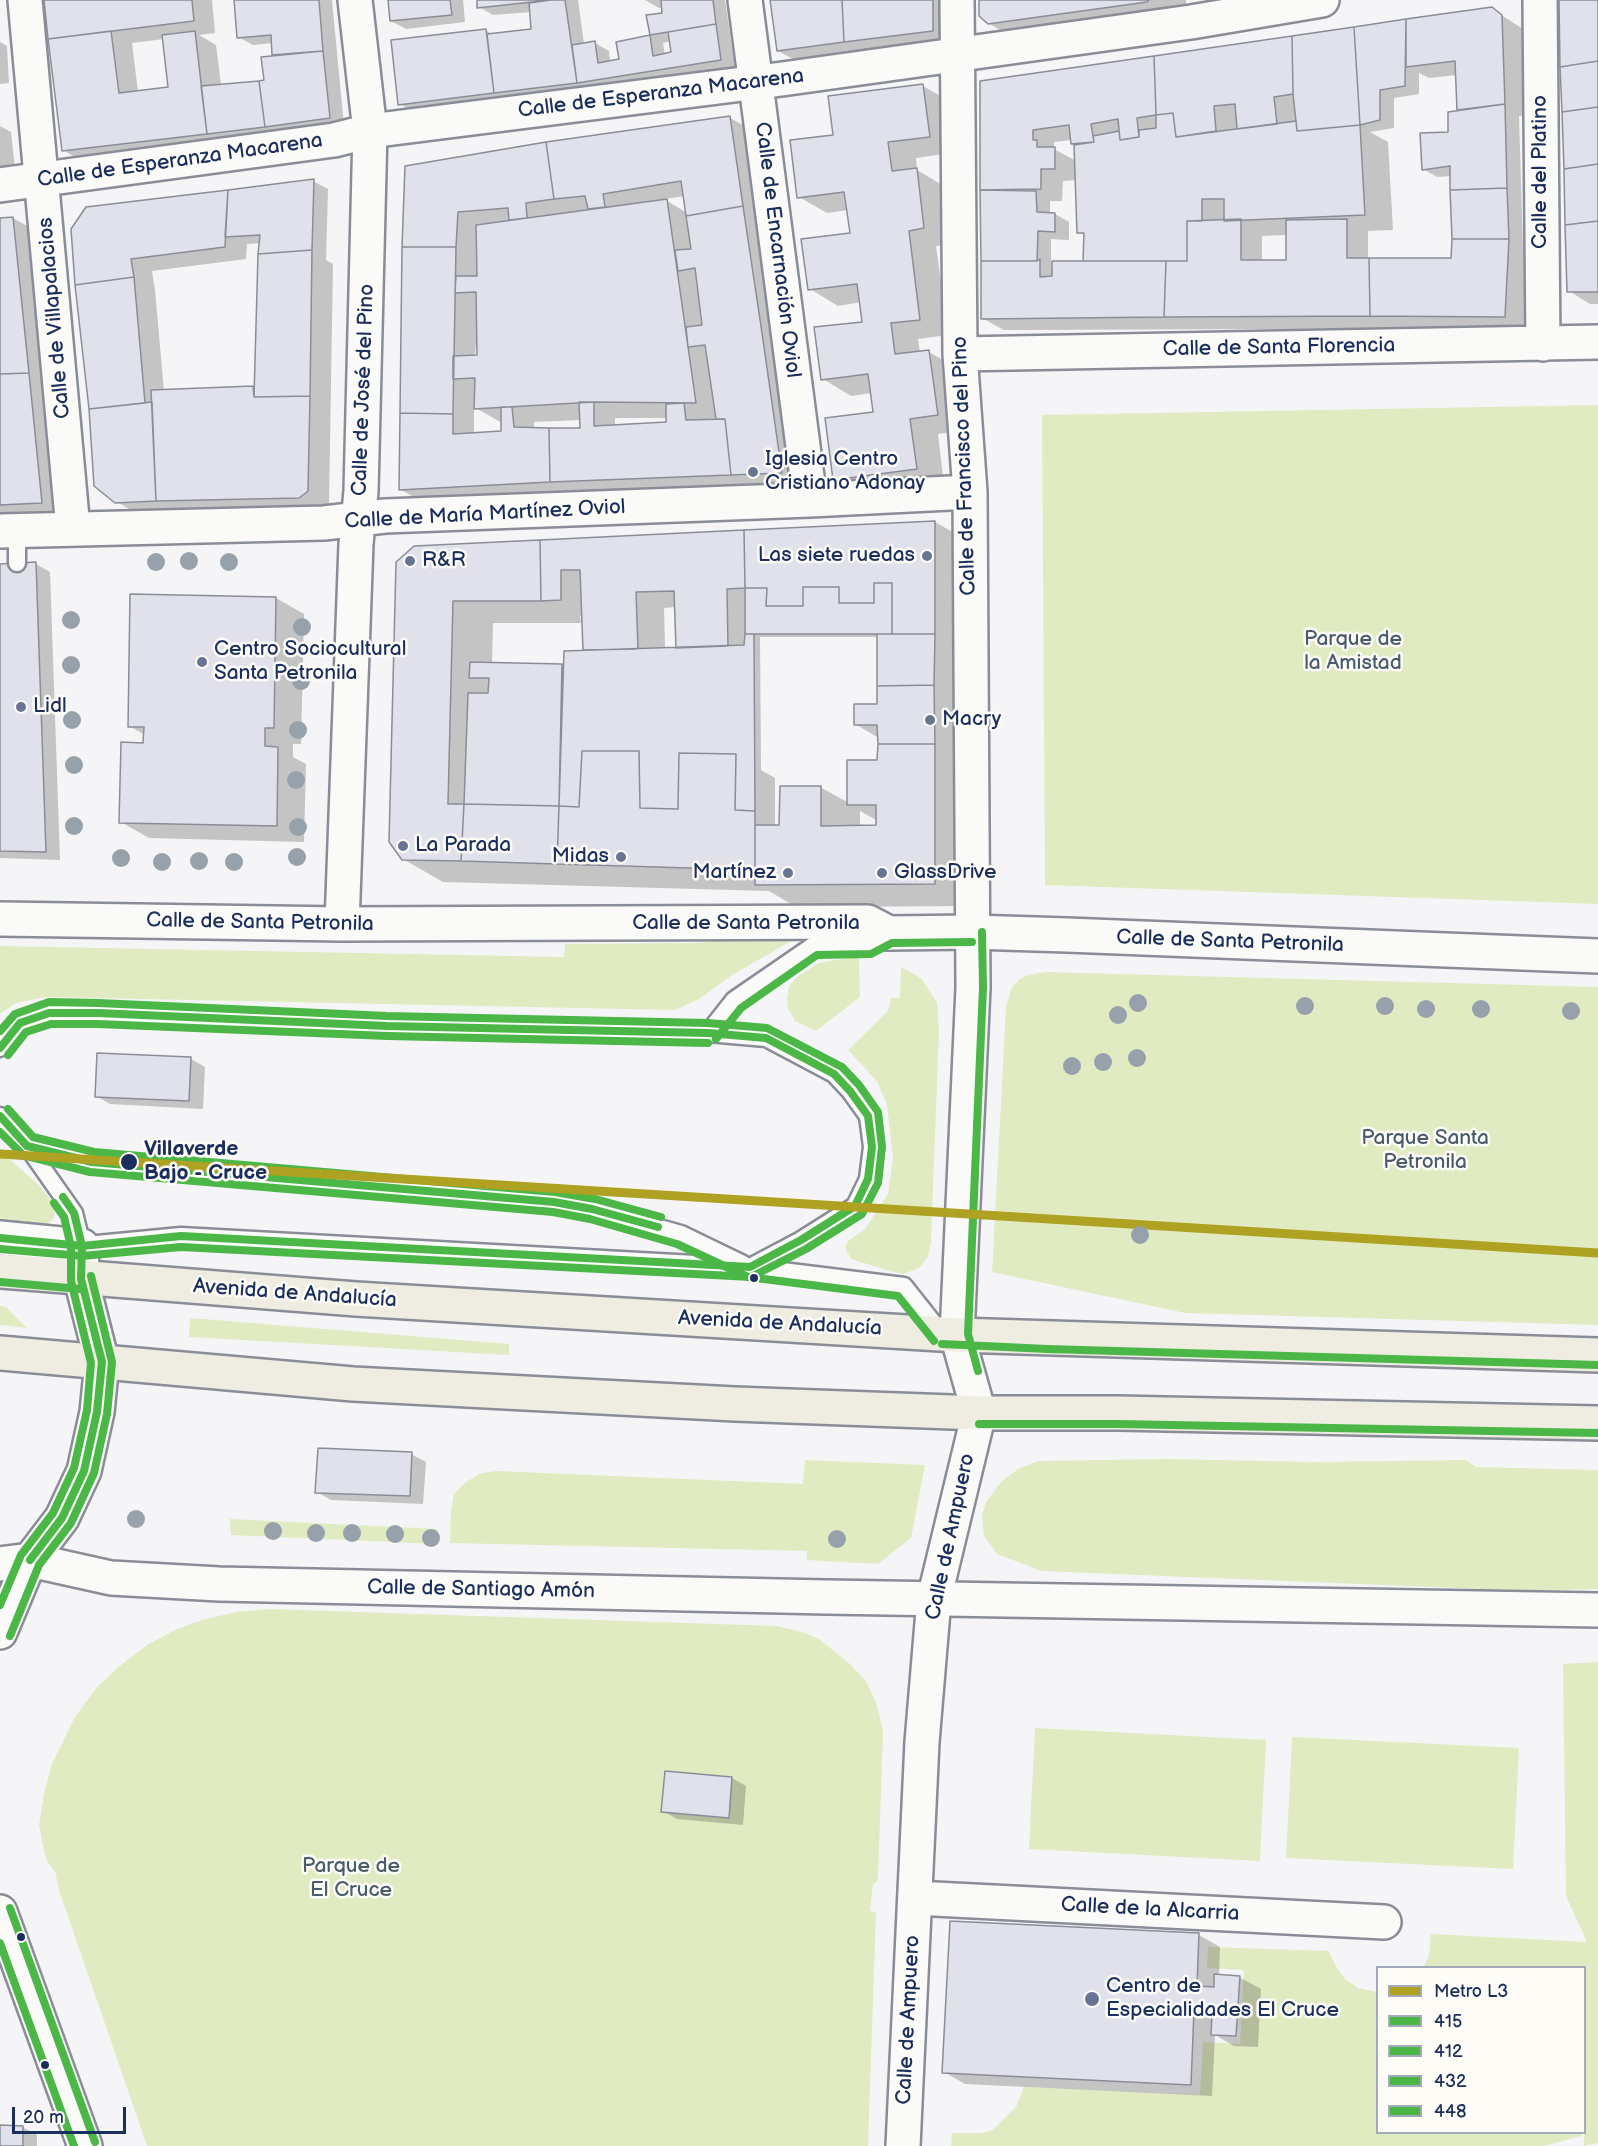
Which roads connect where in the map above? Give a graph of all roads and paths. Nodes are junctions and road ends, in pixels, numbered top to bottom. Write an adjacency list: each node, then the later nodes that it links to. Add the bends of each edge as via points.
1 (25, 0): 11 (street, Calle de Villapalacios)
2 (355, 0): 10 (street, Calle de José del Pino)
3 (745, 0): 9 (street, Calle de Encarnación Oviol)
4 (957, 0): 8 (street, Calle de Francisco del Pino)
5 (1322, 0): 7 (street, Calle de Esperanza Macarena)
6 (1540, 0): 14 (street, Calle del Platino)
7 (1190, 11): 8 (street, Calle de Esperanza Macarena)
8 (957, 54): 9 (street, Calle de Esperanza Macarena); 15 (street, Calle de Francisco del Pino)
9 (756, 83): 10 (street, Calle de Esperanza Macarena); 17 (street, Calle de Encarnación Oviol)
10 (370, 130): 11 (street, Calle de Esperanza Macarena, via 334,140); 18 (street, Calle de José del Pino)
11 (42, 180): 12 (street, Calle de Esperanza Macarena); 19 (street, Calle de Villapalacios)
12 (0, 185)
13 (1598, 342): 14 (street, Calle de Santa Florencia)
14 (1543, 344): 15 (street, Calle de Santa Florencia)
15 (960, 354): 16 (street, Calle de Francisco del Pino)
16 (970, 492): 17 (street, Calle de María Martínez Oviol); 24 (street, Calle de Francisco del Pino)
17 (810, 500): 18 (street, Calle de María Martínez Oviol)
18 (359, 520): 19 (street, Calle de María Martínez Oviol); 23 (street, Calle de José del Pino)
19 (73, 529): 20 (street, Calle de María Martínez Oviol)
20 (8, 531): 21 (lane)
21 (17, 563)
22 (0, 919): 23 (street, Calle de Santa Petronila)
23 (342, 924): 25 (street, Calle de Santa Petronila, via 868,922)
24 (972, 932): 25 (street, Calle de Santa Petronila); 26 (street, Calle de Santa Petronila); 37 (street, Calle de Ampuero, via 973,988)
25 (889, 933): 27 (lane, via 870,944 814,945 734,1000)
26 (1598, 956)
27 (708, 1033): 28 (lane, via 50,1013 20,1023); 34 (lane, via 766,1038 834,1074 868,1116 872,1147 868,1179 855,1206)
28 (0, 1048)
29 (0, 1116): 30 (lane)
30 (27, 1146): 32 (lane, via 74,1213); 34 (lane, via 92,1162 582,1207 681,1234)
31 (0, 1238): 32 (street)
32 (82, 1246): 33 (lane); 34 (lane, via 181,1236); 36 (street)
33 (0, 1253)
34 (750, 1267): 37 (lane, via 904,1286)
35 (0, 1271): 36 (main road, Avenida de Andalucía)
36 (81, 1279): 37 (main road, Avenida de Andalucía); 40 (street)
37 (949, 1334): 39 (main road, Avenida de Andalucía); 41 (street, Calle de Ampuero)
38 (0, 1353): 40 (main road)
39 (1598, 1355)
40 (102, 1362): 41 (main road, via 482,1392); 43 (street, via 97,1412 84,1471 62,1518)
41 (979, 1413): 42 (main road); 44 (street, Calle de Ampuero)
42 (1598, 1423)
43 (15, 1562): 44 (street, Calle de Santiago Amón, via 111,1578 219,1584); 46 (street)
44 (934, 1599): 45 (street, Calle de Santiago Amón); 47 (street, Calle de Ampuero)
45 (1597, 1610)
46 (0, 1632)
47 (915, 1898): 49 (street, Calle de la Alcarria); 51 (street, Calle de Ampuero)
48 (0, 1912): 50 (street)
49 (1384, 1922)
50 (85, 2146)
51 (903, 2146)

